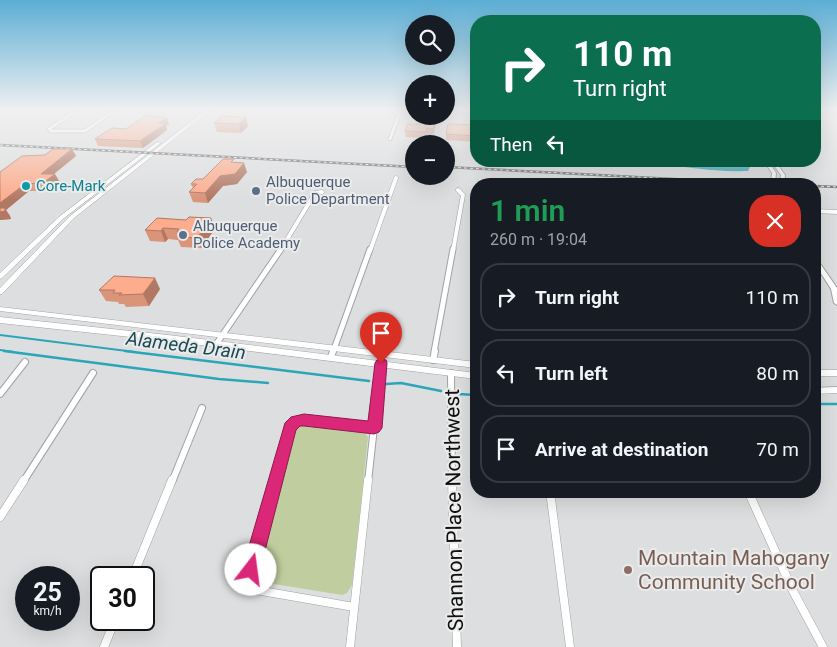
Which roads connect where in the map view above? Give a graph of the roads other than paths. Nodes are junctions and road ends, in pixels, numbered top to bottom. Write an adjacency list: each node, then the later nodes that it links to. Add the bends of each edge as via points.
1 (164, 139): 11 (main road, via 62,217)
2 (172, 139): 13 (main road, via 72,217)
3 (777, 167): 5 (main road)
4 (396, 178): 19 (street)
5 (783, 178)
6 (458, 190): 20 (street, via 463,194)
7 (322, 192): 17 (street, via 315,193 272,264)
8 (821, 211): 9 (street)
9 (837, 212)
10 (821, 269): 12 (main road)
11 (0, 277)
12 (836, 290): 14 (main road)
13 (0, 292)
14 (837, 303)
15 (0, 309): 17 (main road)
16 (0, 320): 18 (main road)
17 (222, 335): 18 (street); 19 (main road)
18 (217, 343): 19 (main road)
19 (332, 353): 20 (main road); 22 (main road)
20 (433, 360): 23 (main road)
21 (25, 362): 31 (street)
22 (381, 363): 25 (main road); 33 (street)
23 (470, 364)
24 (93, 373): 36 (street)
25 (451, 373): 28 (main road); 42 (street, Shannon Place Northwest)
26 (821, 373): 27 (main road)
27 (837, 373)
28 (470, 375)
29 (837, 390): 30 (main road)
30 (821, 391)
31 (0, 394)
32 (202, 408): 37 (street)
33 (374, 428): 38 (street); 38 (street, via 304,420 296,421 290,427 251,570 256,590)
34 (551, 498): 43 (street)
35 (751, 498): 44 (street)
36 (0, 517)
37 (137, 566)
38 (354, 607): 41 (street)
39 (111, 631): 40 (street)
40 (104, 647)
41 (350, 647)
42 (457, 647)
43 (570, 647)
44 (822, 647)

